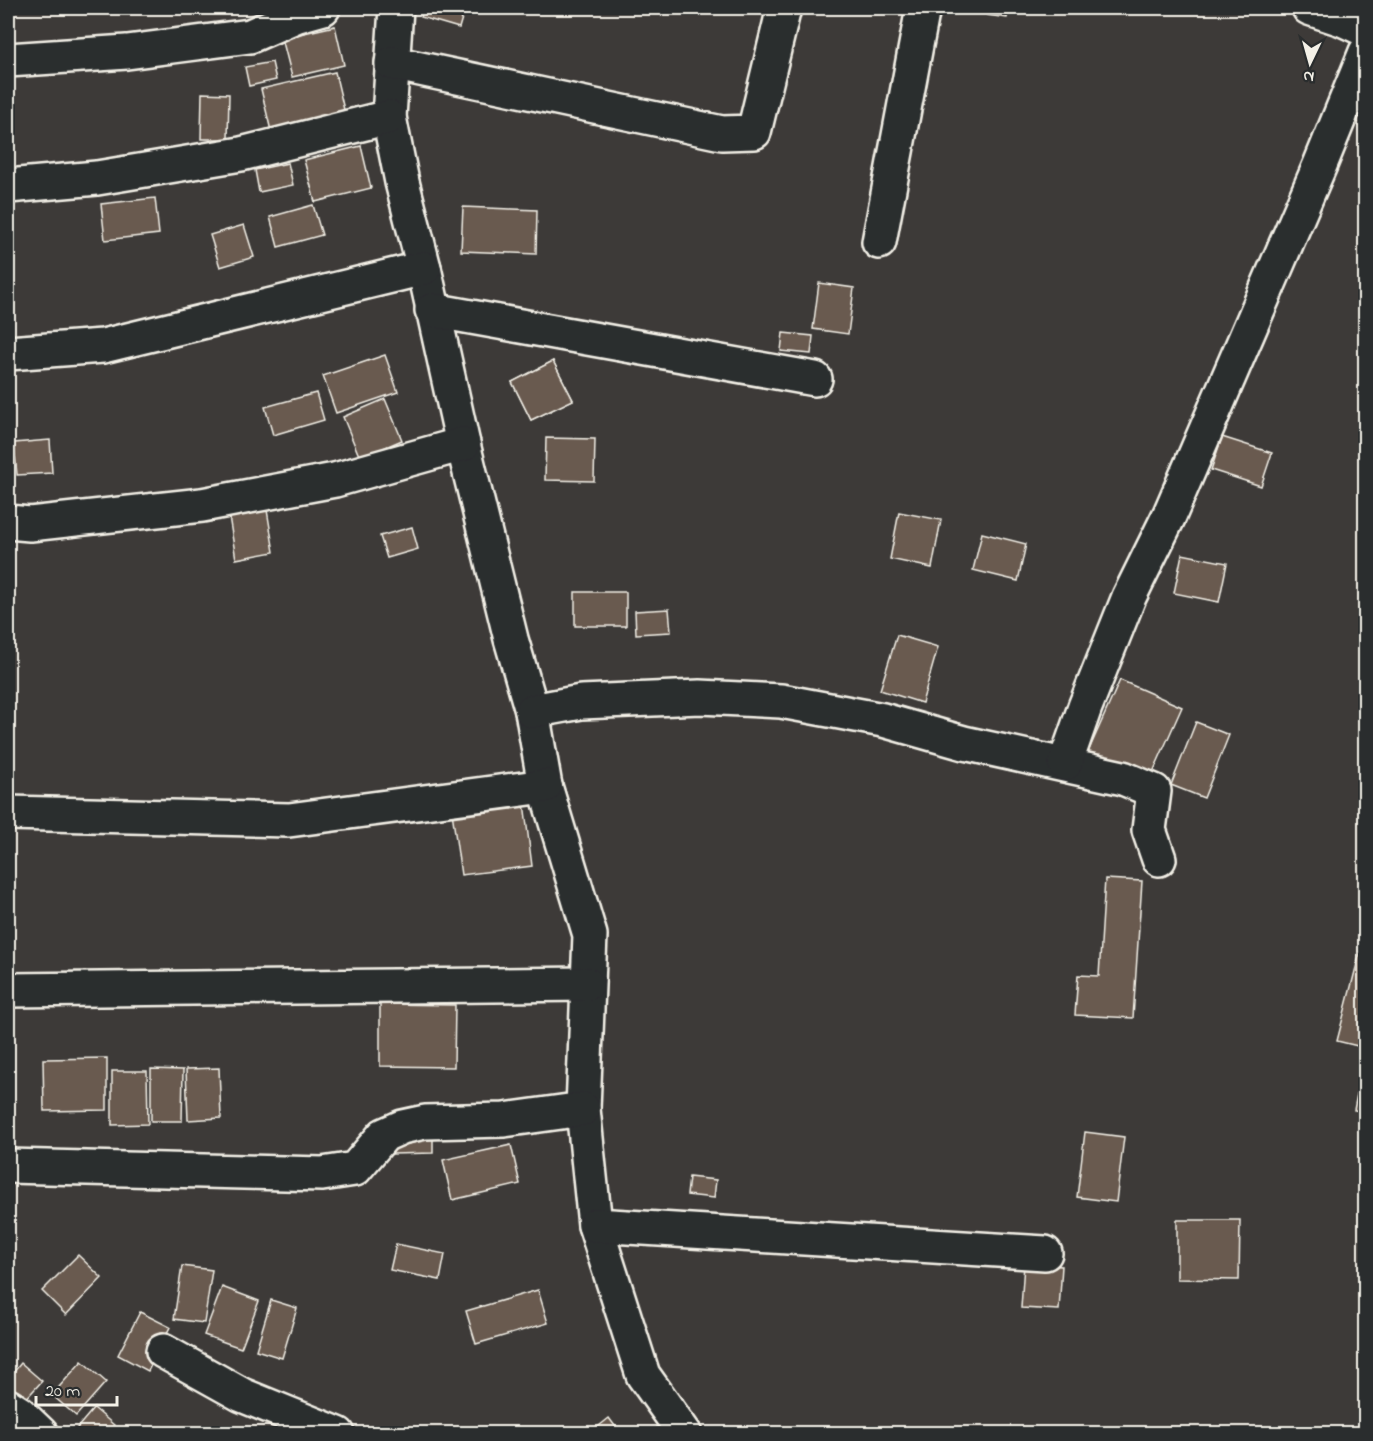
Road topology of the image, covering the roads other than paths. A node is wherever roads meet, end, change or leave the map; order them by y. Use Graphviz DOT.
graph roads {
  1 [pos="323,8"];
  2 [pos="396,8"];
  3 [pos="784,8"];
  4 [pos="922,8"];
  5 [pos="1309,8"];
  6 [pos="1365,30"];
  7 [pos="1365,52"];
  8 [pos="8,60"];
  9 [pos="392,63"];
  10 [pos="388,117"];
  11 [pos="8,186"];
  12 [pos="879,242"];
  13 [pos="424,268"];
  14 [pos="432,310"];
  15 [pos="8,353"];
  16 [pos="815,379"];
  17 [pos="463,444"];
  18 [pos="8,522"];
  19 [pos="532,711"];
  20 [pos="1065,764"];
  21 [pos="545,786"];
  22 [pos="8,813"];
  23 [pos="1159,859"];
  24 [pos="587,984"];
  25 [pos="8,990"];
  26 [pos="584,1109"];
  27 [pos="8,1167"];
  28 [pos="595,1225"];
  29 [pos="1045,1253"];
  30 [pos="163,1351"];
  31 [pos="8,1406"];
  32 [pos="41,1434"];
  33 [pos="338,1434"];
  34 [pos="685,1434"];
  1 -- 8 [label="street"];
  2 -- 9 [label="street"];
  3 -- 9 [label="street"];
  4 -- 12 [label="street"];
  5 -- 6 [label="street"];
  7 -- 20 [label="street"];
  9 -- 10 [label="street"];
  10 -- 11 [label="street"];
  10 -- 13 [label="street"];
  13 -- 14 [label="street"];
  13 -- 15 [label="street"];
  14 -- 16 [label="street"];
  14 -- 17 [label="street"];
  17 -- 18 [label="street"];
  17 -- 19 [label="street"];
  19 -- 20 [label="street"];
  19 -- 21 [label="street"];
  20 -- 23 [label="street"];
  21 -- 22 [label="street"];
  21 -- 24 [label="street"];
  24 -- 25 [label="street"];
  24 -- 26 [label="street"];
  26 -- 27 [label="street"];
  26 -- 28 [label="street"];
  28 -- 29 [label="street"];
  28 -- 34 [label="street"];
  30 -- 33 [label="street"];
  31 -- 32 [label="street"];
}
